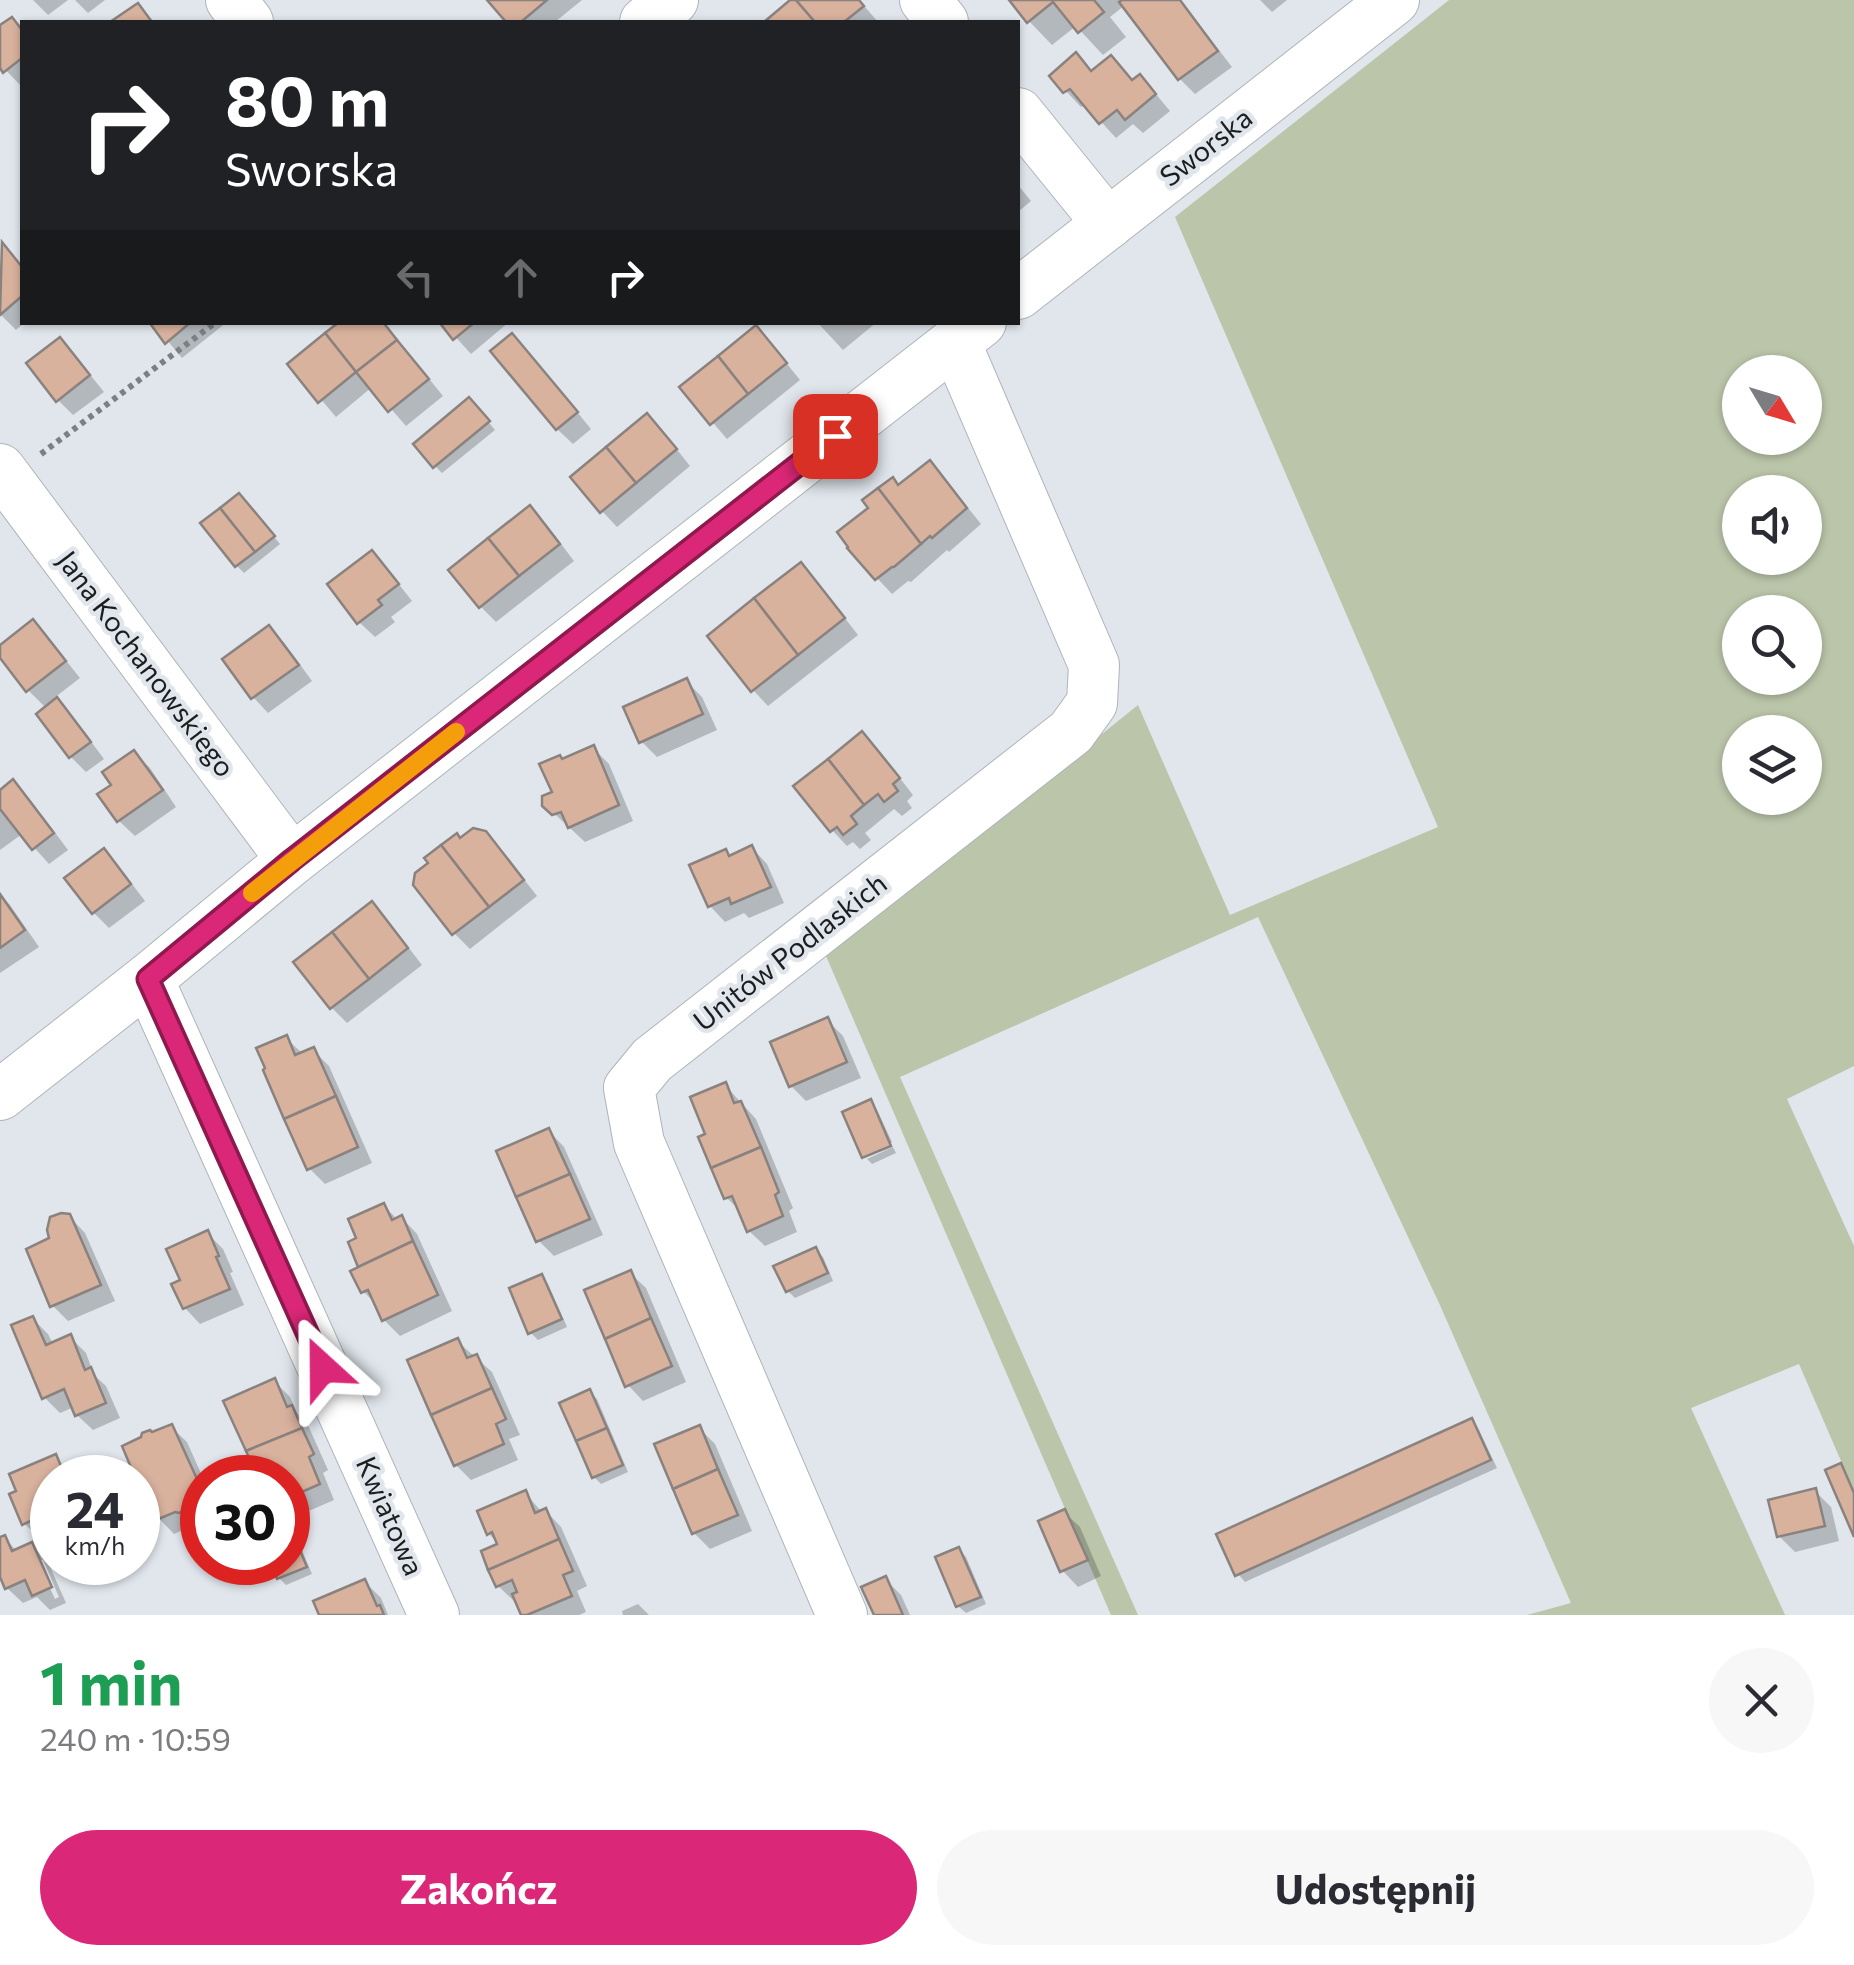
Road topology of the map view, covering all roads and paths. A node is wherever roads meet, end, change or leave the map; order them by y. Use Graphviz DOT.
graph roads {
  1 [pos="231,0"];
  2 [pos="673,0"];
  3 [pos="925,0"];
  4 [pos="1394,0"];
  5 [pos="246,20"];
  6 [pos="648,20"];
  7 [pos="942,20"];
  8 [pos="1020,115"];
  9 [pos="1108,224"];
  10 [pos="1020,292"];
  11 [pos="212,325"];
  12 [pos="968,332"];
  13 [pos="4,474"];
  14 [pos="292,860"];
  15 [pos="148,979"];
  16 [pos="0,1095"];
  17 [pos="434,1615"];
  18 [pos="842,1615"];
  1 -- 5 [label="street"];
  2 -- 6 [label="street"];
  3 -- 7 [label="street"];
  4 -- 9 [label="street, Sworska"];
  8 -- 9 [label="street"];
  9 -- 10 [label="street, Sworska"];
  11 -- 13 [label="path"];
  12 -- 14 [label="street"];
  12 -- 18 [label="street, Unitów Podlaskich"];
  13 -- 14 [label="street, Jana Kochanowskiego"];
  14 -- 15 [label="street"];
  15 -- 16 [label="street"];
  15 -- 17 [label="street, Kwiatowa"];
}
